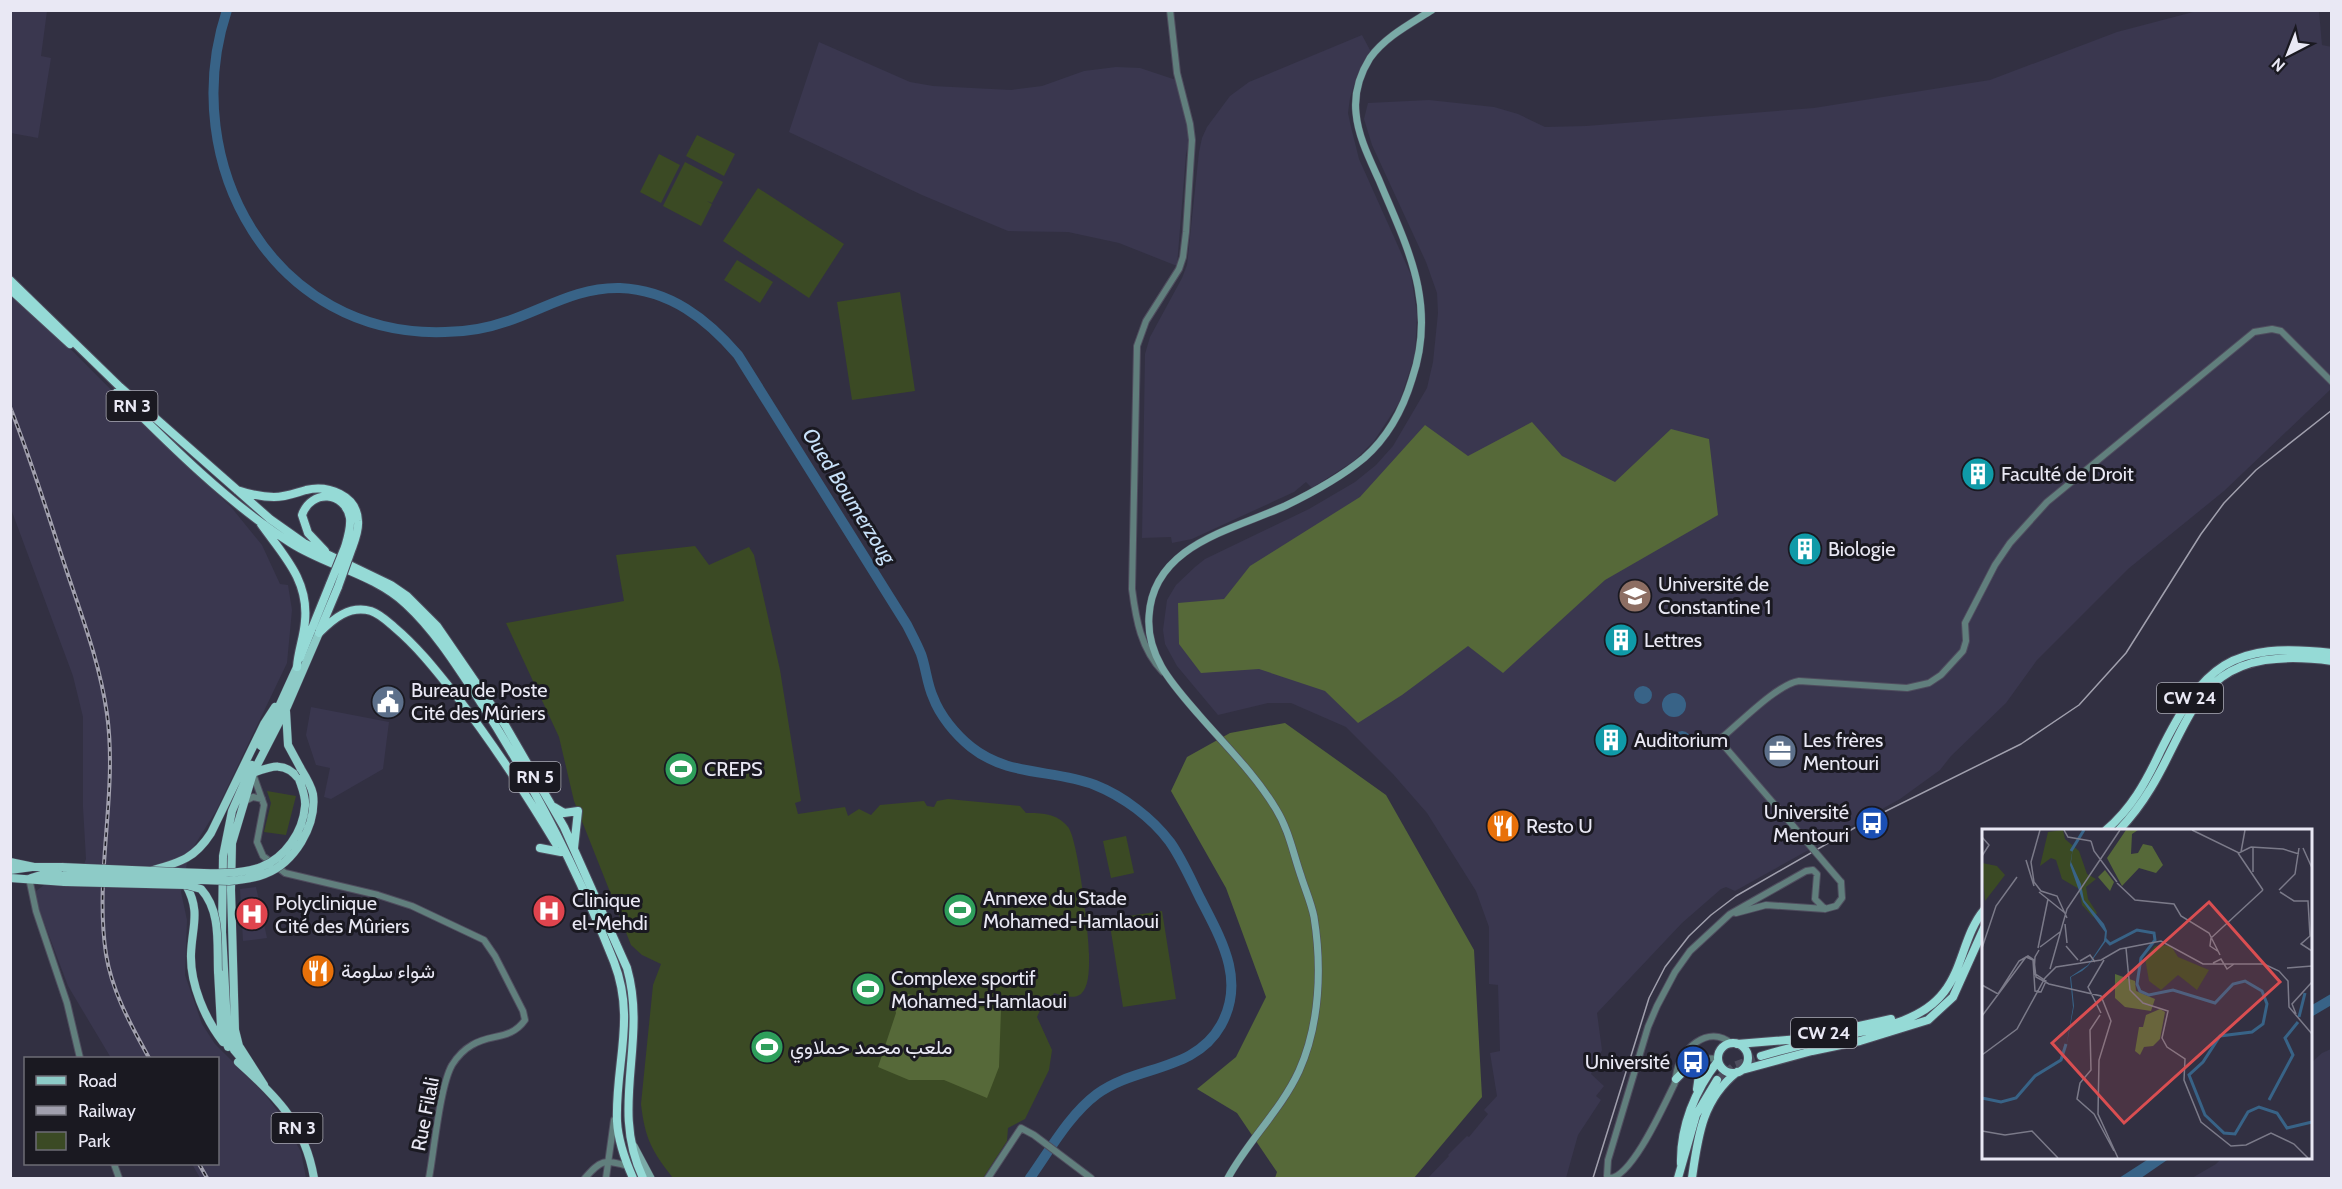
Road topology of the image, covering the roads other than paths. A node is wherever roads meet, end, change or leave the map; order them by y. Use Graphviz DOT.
graph roads {
  1 [pos="1170,10"];
  2 [pos="1432,10"];
  3 [pos="10,280"];
  4 [pos="10,289"];
  5 [pos="2331,382"];
  6 [pos="234,489"];
  7 [pos="257,519"];
  8 [pos="349,547"];
  9 [pos="329,556"];
  10 [pos="334,585"];
  11 [pos="319,633"];
  12 [pos="2331,653"];
  13 [pos="2331,661"];
  14 [pos="297,667"];
  15 [pos="1166,675"];
  16 [pos="284,692"];
  17 [pos="287,706"];
  18 [pos="253,774"];
  19 [pos="547,798"];
  20 [pos="262,799"];
  21 [pos="243,802"];
  22 [pos="2108,829"];
  23 [pos="2122,829"];
  24 [pos="552,837"];
  25 [pos="574,848"];
  26 [pos="561,852"];
  27 [pos="10,862"];
  28 [pos="34,867"];
  29 [pos="10,870"];
  30 [pos="152,871"];
  31 [pos="573,872"];
  32 [pos="64,875"];
  33 [pos="10,878"];
  34 [pos="29,878"];
  35 [pos="186,885"];
  36 [pos="1825,909"];
  37 [pos="1982,912"];
  38 [pos="1730,914"];
  39 [pos="1982,930"];
  40 [pos="1909,1018"];
  41 [pos="1735,1044"];
  42 [pos="230,1051"];
  43 [pos="1761,1056"];
  44 [pos="80,1057"];
  45 [pos="1718,1059"];
  46 [pos="1739,1071"];
  47 [pos="1676,1079"];
  48 [pos="1717,1080"];
  49 [pos="264,1085"];
  50 [pos="618,1089"];
  51 [pos="1692,1105"];
  52 [pos="629,1138"];
  53 [pos="609,1160"];
  54 [pos="1681,1164"];
  55 [pos="627,1166"];
  56 [pos="314,1179"];
  57 [pos="429,1179"];
  58 [pos="585,1179"];
  59 [pos="606,1179"];
  60 [pos="633,1179"];
  61 [pos="643,1179"];
  62 [pos="651,1179"];
  63 [pos="988,1179"];
  64 [pos="1091,1179"];
  65 [pos="1228,1179"];
  66 [pos="1678,1179"];
  67 [pos="1692,1179"];
  1 -- 15 [label="street"];
  2 -- 15 [label="main road"];
  3 -- 6 [label="highway, RN 3"];
  4 -- 7 [label="highway, RN 3"];
  5 -- 36 [label="street, bridge"];
  6 -- 8 [label="highway, RN 3"];
  6 -- 9 [label="highway, RN 5"];
  7 -- 14 [label="highway, RN 3"];
  7 -- 31 [label="highway, RN 5"];
  8 -- 9 [label="highway, RN 3"];
  8 -- 10 [label="highway, RN 3, bridge"];
  9 -- 19 [label="highway, RN 5"];
  10 -- 11 [label="highway, RN 3"];
  10 -- 14 [label="highway, RN 3"];
  11 -- 17 [label="main road, RN 3"];
  11 -- 24 [label="highway"];
  12 -- 22 [label="highway, CW 24"];
  13 -- 23 [label="highway, CW 24"];
  14 -- 16 [label="main road, RN 3"];
  15 -- 65 [label="main road"];
  16 -- 30 [label="main road, RN 3"];
  16 -- 49 [label="main road, RN 3"];
  17 -- 18 [label="main road, RN 3"];
  17 -- 32 [label="main road, bridge"];
  18 -- 20 [label="street"];
  18 -- 21 [label="main road, RN 3"];
  18 -- 30 [label="main road, bridge"];
  19 -- 25 [label="highway, RN 5"];
  19 -- 25 [label="highway"];
  20 -- 21 [label="street"];
  20 -- 57 [label="street, Rue Filali"];
  21 -- 49 [label="main road, RN 3"];
  24 -- 26 [label="highway"];
  24 -- 26 [label="highway"];
  25 -- 52 [label="highway, RN 5"];
  26 -- 31 [label="highway"];
  27 -- 28 [label="main road"];
  28 -- 29 [label="main road"];
  28 -- 32 [label="main road"];
  30 -- 32 [label="main road, bridge"];
  31 -- 50 [label="highway, RN 5"];
  32 -- 34 [label="main road"];
  32 -- 35 [label="main road, bridge"];
  33 -- 34 [label="main road"];
  34 -- 44 [label="street"];
  35 -- 42 [label="main road"];
  35 -- 42 [label="main road, bridge"];
  36 -- 38 [label="street"];
  36 -- 38 [label="street"];
  37 -- 40 [label="highway, CW 24"];
  38 -- 47 [label="street"];
  39 -- 46 [label="highway, CW 24"];
  40 -- 41 [label="highway, CW 24"];
  40 -- 43 [label="highway, CW 24"];
  41 -- 45 [label="highway"];
  41 -- 46 [label="highway"];
  41 -- 47 [label="street"];
  42 -- 49 [label="main road"];
  45 -- 46 [label="highway"];
  45 -- 47 [label="street"];
  45 -- 51 [label="highway"];
  46 -- 67 [label="highway"];
  47 -- 51 [label="highway"];
  48 -- 54 [label="highway"];
  49 -- 56 [label="main road, RN 3"];
  50 -- 53 [label="street"];
  50 -- 55 [label="highway, RN 5"];
  51 -- 54 [label="highway"];
  52 -- 61 [label="highway, RN 5"];
  52 -- 62 [label="main road"];
  53 -- 55 [label="street"];
  53 -- 58 [label="street"];
  53 -- 59 [label="street"];
  54 -- 66 [label="highway"];
  55 -- 60 [label="highway, RN 5"];
  63 -- 64 [label="street"];
}
